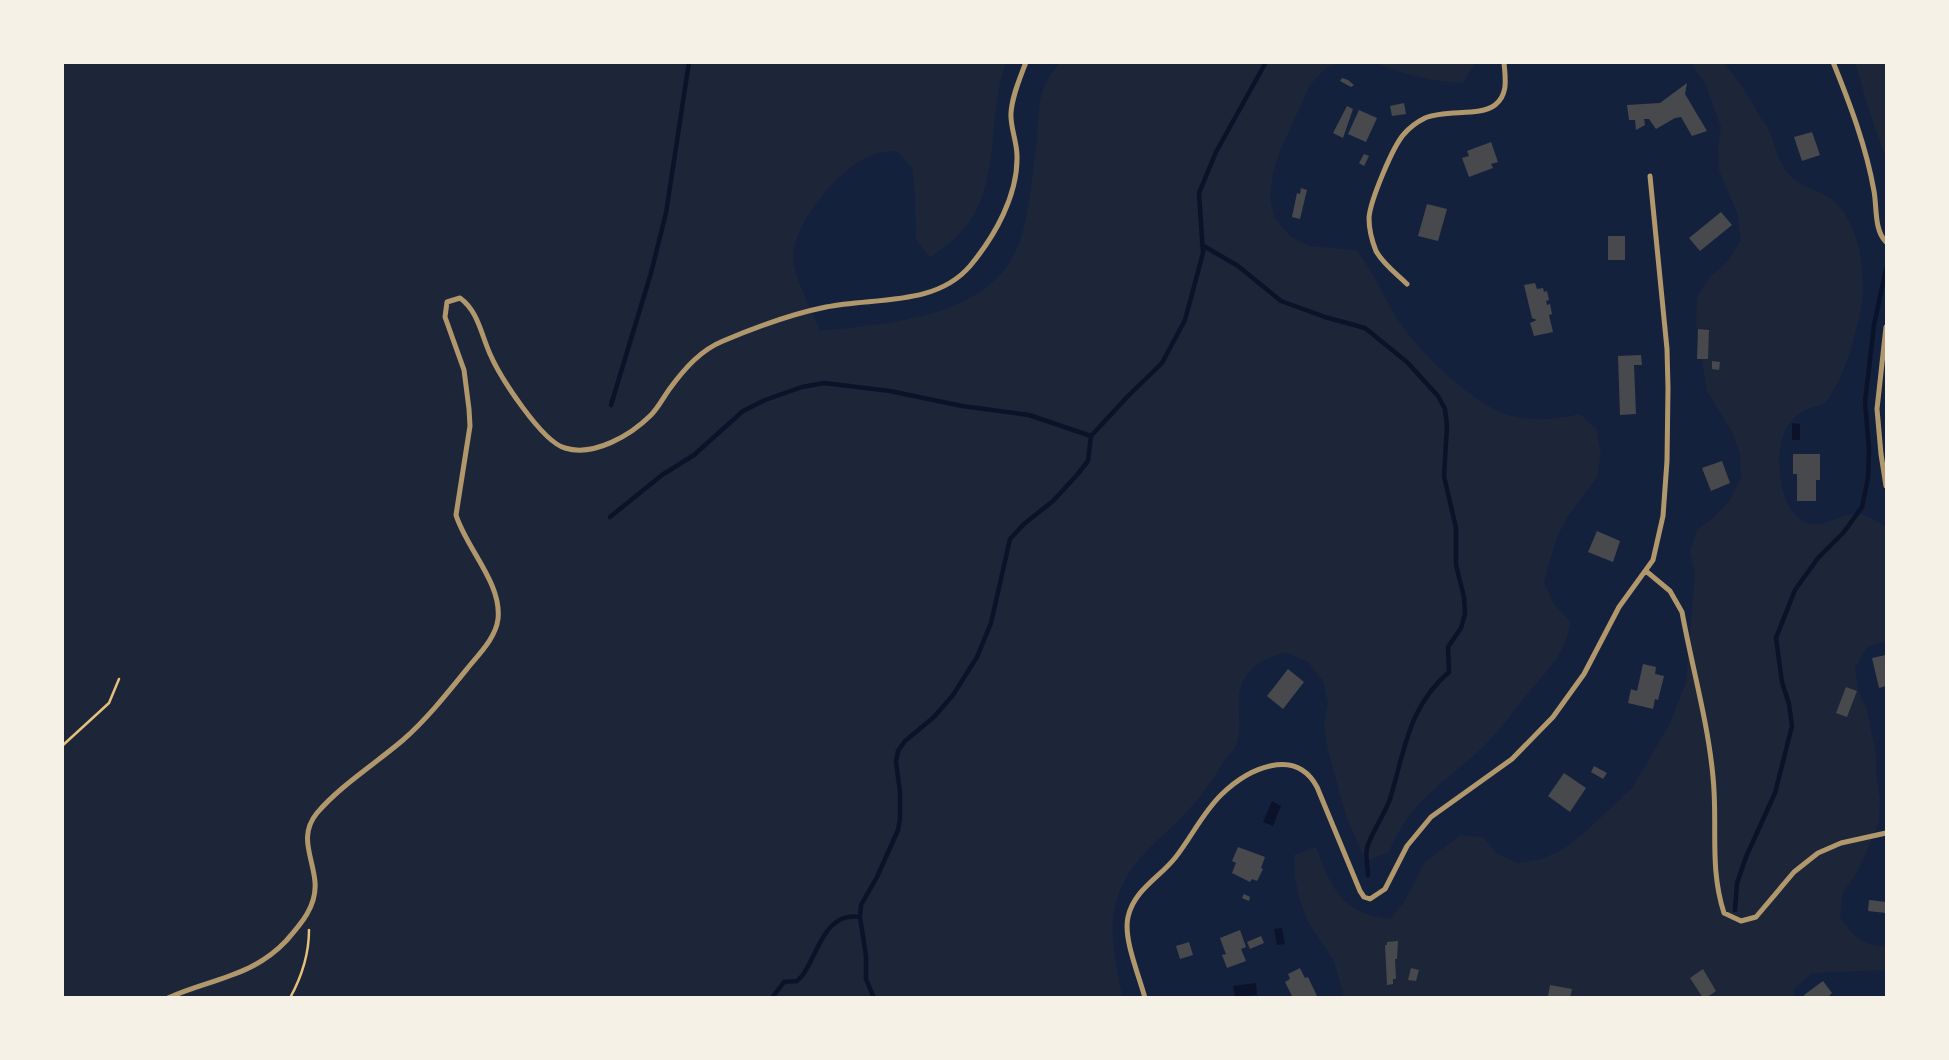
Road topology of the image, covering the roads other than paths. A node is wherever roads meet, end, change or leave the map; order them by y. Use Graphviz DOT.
graph roads {
  1 [pos="1026,62"];
  2 [pos="1504,62"];
  3 [pos="1833,62"];
  4 [pos="1650,176"];
  5 [pos="1886,242"];
  6 [pos="1407,284"];
  7 [pos="1886,327"];
  8 [pos="1886,486"];
  9 [pos="1646,570"];
  10 [pos="1886,833"];
  11 [pos="168,998"];
  12 [pos="1145,998"];
  1 -- 11 [label="street"];
  2 -- 6 [label="street"];
  3 -- 5 [label="street"];
  4 -- 9 [label="street"];
  7 -- 8 [label="street"];
  9 -- 10 [label="street"];
  9 -- 12 [label="street"];
}
